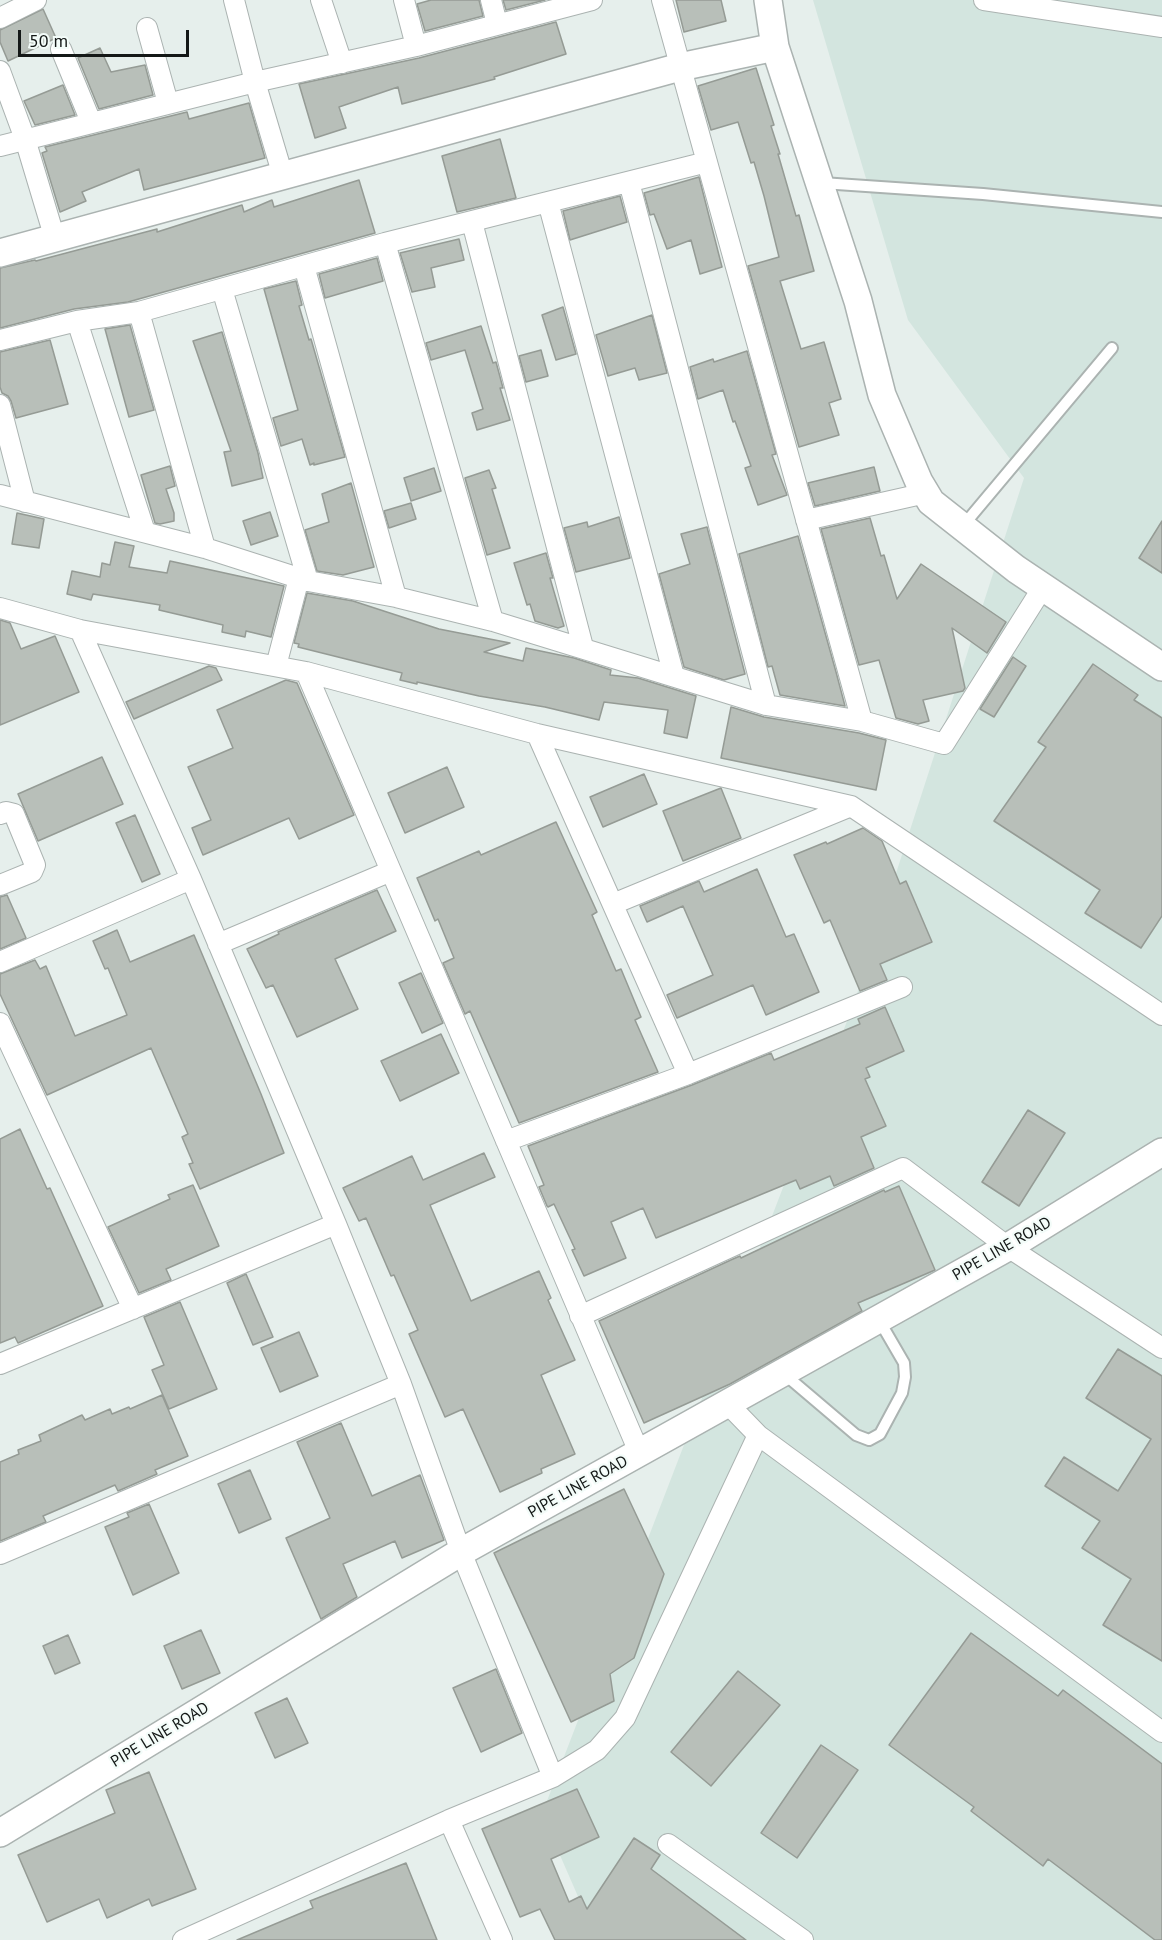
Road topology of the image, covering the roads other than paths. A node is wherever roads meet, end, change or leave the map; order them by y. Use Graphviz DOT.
graph roads {
  1 [pos="36,0"];
  2 [pos="234,0"];
  3 [pos="321,0"];
  4 [pos="404,0"];
  5 [pos="491,0"];
  6 [pos="592,0"];
  7 [pos="662,0"];
  8 [pos="768,0"];
  9 [pos="984,0"];
  10 [pos="0,18"];
  11 [pos="497,24"];
  12 [pos="1162,27"];
  13 [pos="147,28"];
  14 [pos="416,46"];
  15 [pos="775,47"];
  16 [pos="61,49"];
  17 [pos="342,63"];
  18 [pos="680,67"];
  19 [pos="0,71"];
  20 [pos="255,82"];
  21 [pos="168,103"];
  22 [pos="92,122"];
  23 [pos="24,139"];
  24 [pos="0,146"];
  25 [pos="707,162"];
  26 [pos="283,176"];
  27 [pos="629,182"];
  28 [pos="819,183"];
  29 [pos="548,202"];
  30 [pos="1162,212"];
  31 [pos="472,222"];
  32 [pos="55,239"];
  33 [pos="385,243"];
  34 [pos="0,253"];
  35 [pos="304,266"];
  36 [pos="222,290"];
  37 [pos="139,312"];
  38 [pos="77,321"];
  39 [pos="0,340"];
  40 [pos="1112,348"];
  41 [pos="0,405"];
  42 [pos="926,492"];
  43 [pos="0,495"];
  44 [pos="25,502"];
  45 [pos="806,520"];
  46 [pos="962,527"];
  47 [pos="145,532"];
  48 [pos="205,548"];
  49 [pos="303,579"];
  50 [pos="1043,587"];
  51 [pos="396,597"];
  52 [pos="0,608"];
  53 [pos="494,621"];
  54 [pos="80,630"];
  55 [pos="583,647"];
  56 [pos="276,666"];
  57 [pos="1162,667"];
  58 [pos="306,672"];
  59 [pos="674,675"];
  60 [pos="766,705"];
  61 [pos="862,721"];
  62 [pos="537,734"];
  63 [pos="851,806"];
  64 [pos="0,814"];
  65 [pos="391,871"];
  66 [pos="191,879"];
  67 [pos="0,885"];
  68 [pos="613,904"];
  69 [pos="218,944"];
  70 [pos="0,962"];
  71 [pos="902,987"];
  72 [pos="1162,1014"];
  73 [pos="0,1023"];
  74 [pos="688,1074"];
  75 [pos="506,1141"];
  76 [pos="1162,1152"];
  77 [pos="336,1224"];
  78 [pos="1008,1247"];
  79 [pos="133,1309"];
  80 [pos="580,1316"];
  81 [pos="878,1320"];
  82 [pos="1162,1348"];
  83 [pos="0,1364"];
  84 [pos="782,1372"];
  85 [pos="401,1384"];
  86 [pos="727,1403"];
  87 [pos="758,1435"];
  88 [pos="639,1452"];
  89 [pos="461,1552"];
  90 [pos="0,1554"];
  91 [pos="1162,1732"];
  92 [pos="554,1777"];
  93 [pos="449,1820"];
  94 [pos="0,1833"];
  95 [pos="668,1844"];
  96 [pos="183,1940"];
  97 [pos="502,1940"];
  98 [pos="803,1940"];
  1 -- 10 [label="street"];
  2 -- 20 [label="street"];
  3 -- 17 [label="street"];
  4 -- 14 [label="street"];
  5 -- 11 [label="street"];
  6 -- 11 [label="street"];
  7 -- 18 [label="street"];
  8 -- 15 [label="street"];
  9 -- 12 [label="street"];
  11 -- 14 [label="street"];
  13 -- 21 [label="street"];
  14 -- 17 [label="street"];
  15 -- 18 [label="street"];
  15 -- 28 [label="street"];
  16 -- 22 [label="street"];
  17 -- 20 [label="street"];
  18 -- 25 [label="street"];
  18 -- 26 [label="street"];
  19 -- 23 [label="street"];
  20 -- 21 [label="street"];
  20 -- 26 [label="street"];
  21 -- 22 [label="street"];
  22 -- 23 [label="street"];
  23 -- 24 [label="street"];
  23 -- 32 [label="street"];
  25 -- 27 [label="street"];
  25 -- 45 [label="street"];
  26 -- 32 [label="street"];
  27 -- 29 [label="street"];
  27 -- 60 [label="street"];
  28 -- 30 [label="lane"];
  28 -- 42 [label="street"];
  29 -- 31 [label="street"];
  29 -- 59 [label="street"];
  31 -- 33 [label="street"];
  31 -- 55 [label="street"];
  32 -- 34 [label="street"];
  33 -- 35 [label="street"];
  33 -- 53 [label="street"];
  35 -- 36 [label="street"];
  35 -- 51 [label="street"];
  36 -- 37 [label="street"];
  36 -- 49 [label="street"];
  37 -- 38 [label="street"];
  37 -- 48 [label="street"];
  38 -- 39 [label="street"];
  38 -- 47 [label="street"];
  40 -- 46 [label="lane"];
  41 -- 44 [label="street"];
  42 -- 45 [label="street"];
  42 -- 46 [label="street"];
  43 -- 44 [label="street"];
  44 -- 47 [label="street"];
  45 -- 61 [label="street"];
  46 -- 50 [label="street"];
  47 -- 48 [label="street"];
  48 -- 49 [label="street"];
  49 -- 51 [label="street"];
  49 -- 56 [label="street"];
  50 -- 57 [label="street"];
  50 -- 61 [label="street"];
  51 -- 53 [label="street"];
  52 -- 54 [label="street"];
  53 -- 55 [label="street"];
  54 -- 56 [label="street"];
  54 -- 66 [label="street"];
  55 -- 59 [label="street"];
  56 -- 58 [label="street"];
  58 -- 62 [label="street"];
  58 -- 65 [label="street"];
  59 -- 60 [label="street"];
  60 -- 61 [label="street"];
  62 -- 63 [label="street"];
  62 -- 68 [label="street"];
  63 -- 68 [label="street"];
  63 -- 72 [label="street"];
  64 -- 67 [label="street"];
  65 -- 69 [label="street"];
  65 -- 75 [label="street"];
  66 -- 69 [label="street"];
  66 -- 70 [label="street"];
  68 -- 74 [label="street"];
  69 -- 77 [label="street"];
  71 -- 74 [label="street"];
  73 -- 79 [label="street"];
  74 -- 75 [label="street"];
  75 -- 80 [label="street"];
  76 -- 78 [label="street, PIPE LINE ROAD"];
  77 -- 79 [label="street"];
  77 -- 85 [label="street"];
  78 -- 80 [label="street"];
  78 -- 81 [label="street, PIPE LINE ROAD"];
  78 -- 82 [label="street"];
  79 -- 83 [label="street"];
  80 -- 88 [label="street"];
  81 -- 84 [label="street, PIPE LINE ROAD"];
  81 -- 84 [label="lane"];
  84 -- 86 [label="street, PIPE LINE ROAD"];
  85 -- 89 [label="street"];
  85 -- 90 [label="street"];
  86 -- 87 [label="street"];
  86 -- 88 [label="street, PIPE LINE ROAD"];
  87 -- 91 [label="street"];
  87 -- 92 [label="street"];
  88 -- 89 [label="street, PIPE LINE ROAD"];
  89 -- 92 [label="street"];
  89 -- 94 [label="street, PIPE LINE ROAD"];
  92 -- 93 [label="street"];
  93 -- 96 [label="street"];
  93 -- 97 [label="street"];
  95 -- 98 [label="street"];
}
